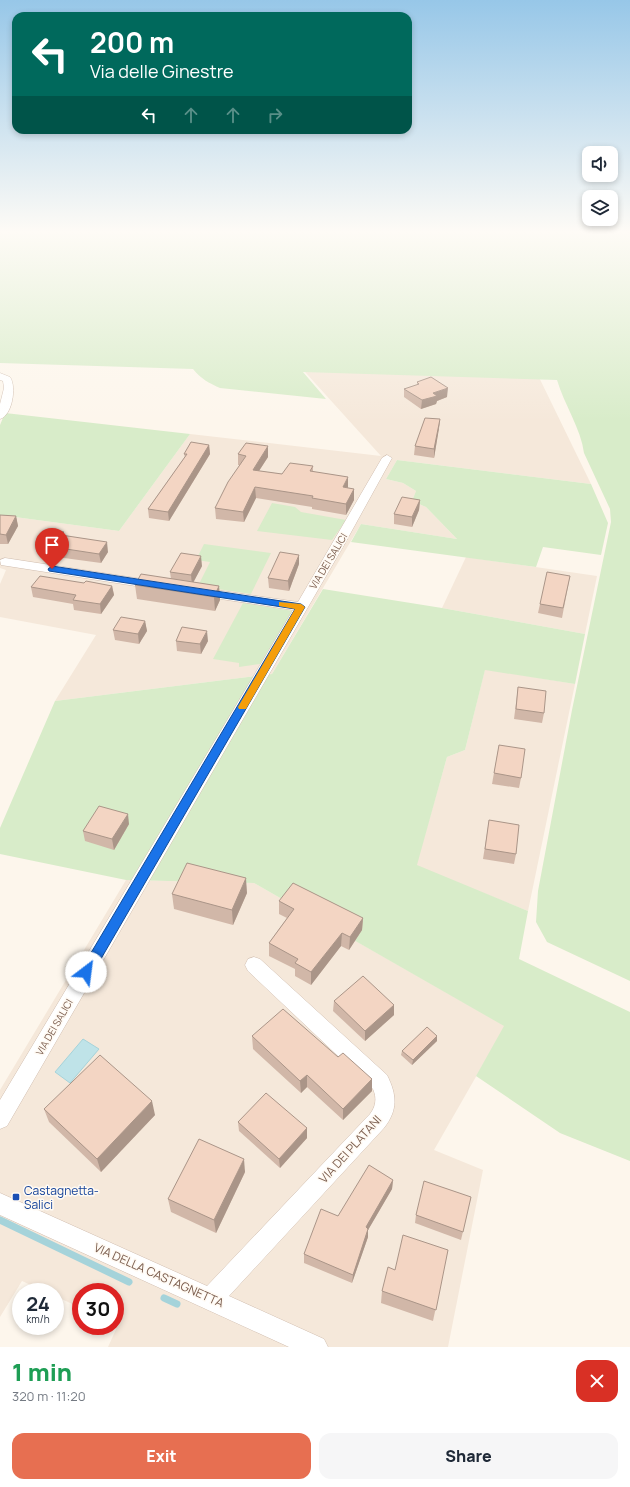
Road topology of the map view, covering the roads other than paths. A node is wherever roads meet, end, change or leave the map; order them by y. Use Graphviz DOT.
graph roads {
  1 [pos="0,376"];
  2 [pos="0,416"];
  3 [pos="387,458"];
  4 [pos="5,562"];
  5 [pos="168,587"];
  6 [pos="192,590"];
  7 [pos="301,607"];
  8 [pos="254,965"];
  9 [pos="0,1118"];
  10 [pos="0,1204"];
  11 [pos="212,1298"];
  12 [pos="316,1347"];
  1 -- 2 [label="street"];
  3 -- 7 [label="street, VIA DEI SALICI"];
  4 -- 5 [label="street"];
  6 -- 7 [label="street"];
  7 -- 9 [label="street, VIA DEI SALICI"];
  8 -- 11 [label="street, VIA DEI PLATANI"];
  10 -- 11 [label="street, VIA DELLA CASTAGNETTA"];
  11 -- 12 [label="street, VIA DELLA CASTAGNETTA"];
}
